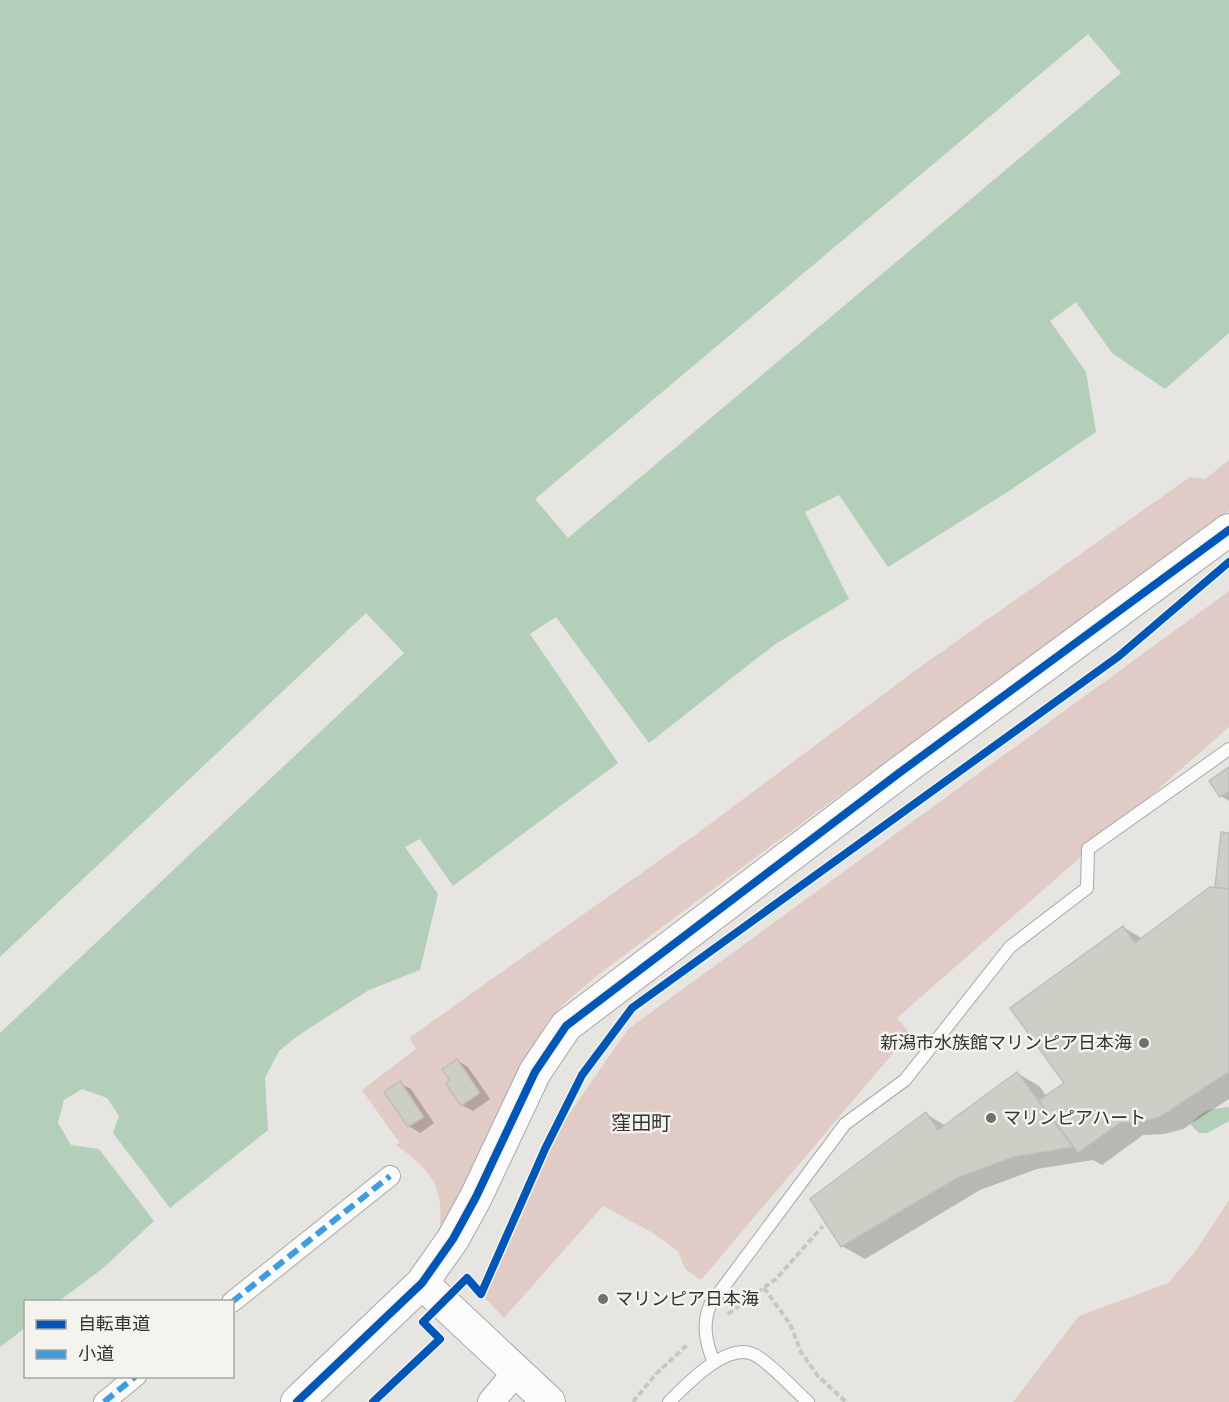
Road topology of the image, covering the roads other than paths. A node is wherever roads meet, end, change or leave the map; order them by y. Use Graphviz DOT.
graph roads {
  1 [pos="1229,530"];
  2 [pos="1229,749"];
  3 [pos="390,1176"];
  4 [pos="431,1293"];
  5 [pos="234,1300"];
  6 [pos="714,1363"];
  7 [pos="516,1372"];
  8 [pos="135,1378"];
  9 [pos="104,1402"];
  10 [pos="297,1402"];
  11 [pos="491,1402"];
  12 [pos="549,1402"];
  13 [pos="669,1402"];
  14 [pos="808,1402"];
  1 -- 4 [label="street"];
  2 -- 6 [label="lane"];
  3 -- 5 [label="street"];
  4 -- 7 [label="street"];
  4 -- 10 [label="street"];
  6 -- 13 [label="lane"];
  6 -- 14 [label="lane"];
  7 -- 11 [label="street"];
  7 -- 12 [label="street"];
  8 -- 9 [label="street"];
}
